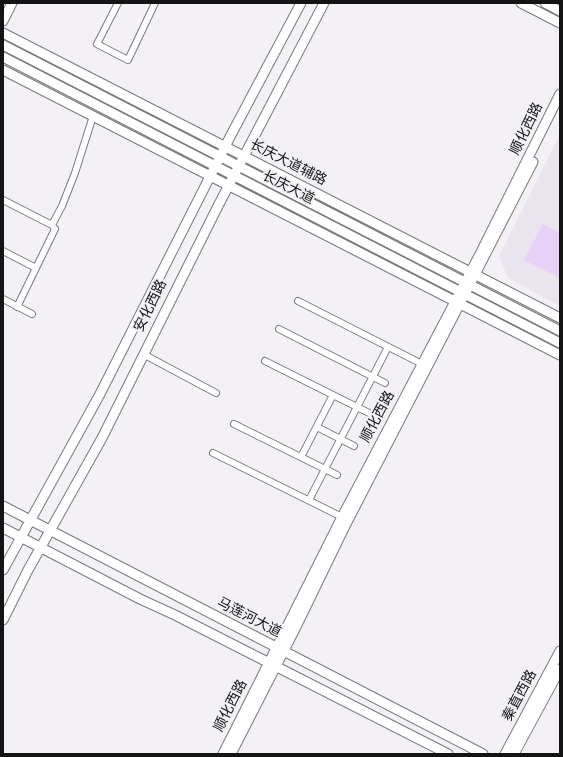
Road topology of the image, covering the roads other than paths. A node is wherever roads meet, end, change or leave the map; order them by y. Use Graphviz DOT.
graph roads {
  1 [pos="6,3"];
  2 [pos="12,3"];
  3 [pos="118,3"];
  4 [pos="155,3"];
  5 [pos="301,3"];
  6 [pos="324,3"];
  7 [pos="521,3"];
  8 [pos="545,3"];
  9 [pos="3,10"];
  10 [pos="560,11"];
  11 [pos="3,21"];
  12 [pos="560,23"];
  13 [pos="3,33"];
  14 [pos="3,45"];
  15 [pos="3,57"];
  16 [pos="3,70"];
  17 [pos="560,94"];
  18 [pos="560,108"];
  19 [pos="93,116"];
  20 [pos="225,147"];
  21 [pos="220,156"];
  22 [pos="243,156"];
  23 [pos="215,166"];
  24 [pos="238,166"];
  25 [pos="210,176"];
  26 [pos="233,176"];
  27 [pos="228,185"];
  28 [pos="3,200"];
  29 [pos="52,225"];
  30 [pos="3,251"];
  31 [pos="36,268"];
  32 [pos="473,274"];
  33 [pos="468,284"];
  34 [pos="462,293"];
  35 [pos="3,299"];
  36 [pos="298,301"];
  37 [pos="457,303"];
  38 [pos="17,307"];
  39 [pos="32,314"];
  40 [pos="560,318"];
  41 [pos="279,329"];
  42 [pos="560,331"];
  43 [pos="560,343"];
  44 [pos="388,347"];
  45 [pos="143,354"];
  46 [pos="560,355"];
  47 [pos="265,361"];
  48 [pos="422,364"];
  49 [pos="373,377"];
  50 [pos="385,383"];
  51 [pos="216,393"];
  52 [pos="333,395"];
  53 [pos="357,407"];
  54 [pos="371,414"];
  55 [pos="234,424"];
  56 [pos="317,426"];
  57 [pos="340,439"];
  58 [pos="354,446"];
  59 [pos="213,453"];
  60 [pos="301,457"];
  61 [pos="325,469"];
  62 [pos="337,475"];
  63 [pos="308,500"];
  64 [pos="3,506"];
  65 [pos="342,517"];
  66 [pos="30,519"];
  67 [pos="3,528"];
  68 [pos="50,529"];
  69 [pos="20,537"];
  70 [pos="40,548"];
  71 [pos="3,570"];
  72 [pos="3,620"];
  73 [pos="280,650"];
  74 [pos="560,651"];
  75 [pos="273,664"];
  76 [pos="560,668"];
  77 [pos="223,754"];
  78 [pos="231,754"];
  79 [pos="448,754"];
  80 [pos="483,754"];
  81 [pos="505,754"];
  82 [pos="514,754"];
  1 -- 9 [label="main road"];
  2 -- 11 [label="main road"];
  3 -- 4 [label="street"];
  5 -- 20 [label="main road, 安化西路"];
  6 -- 22 [label="main road, 安化西路"];
  7 -- 12 [label="main road"];
  8 -- 10 [label="main road"];
  13 -- 20 [label="main road, 长庆大道辅路"];
  14 -- 21 [label="main road, 长庆大道"];
  15 -- 23 [label="main road, 长庆大道"];
  16 -- 19 [label="main road"];
  17 -- 32 [label="main road, 顺化西路"];
  18 -- 32 [label="main road, 顺化西路"];
  19 -- 25 [label="main road"];
  19 -- 29 [label="street"];
  20 -- 21 [label="main road, 安化西路"];
  20 -- 22 [label="main road, 长庆大道辅路"];
  21 -- 23 [label="main road, 安化西路"];
  21 -- 24 [label="main road, 长庆大道"];
  22 -- 24 [label="main road, 安化西路"];
  22 -- 32 [label="main road, 长庆大道辅路"];
  23 -- 25 [label="main road, 安化西路"];
  23 -- 26 [label="main road, 长庆大道"];
  24 -- 26 [label="main road, 安化西路"];
  24 -- 33 [label="main road, 长庆大道"];
  25 -- 27 [label="main road"];
  25 -- 66 [label="main road, 安化西路"];
  26 -- 27 [label="main road, 安化西路"];
  26 -- 34 [label="main road, 长庆大道"];
  27 -- 37 [label="main road"];
  27 -- 45 [label="main road, 安化西路"];
  28 -- 29 [label="street"];
  29 -- 31 [label="street"];
  30 -- 31 [label="street"];
  31 -- 38 [label="street"];
  32 -- 33 [label="main road, 顺化西路"];
  32 -- 40 [label="main road, 长庆大道辅路"];
  33 -- 34 [label="main road, 顺化西路"];
  33 -- 42 [label="main road, 长庆大道"];
  34 -- 37 [label="main road, 顺化西路"];
  34 -- 43 [label="main road, 长庆大道"];
  35 -- 38 [label="street"];
  36 -- 44 [label="street"];
  37 -- 46 [label="main road"];
  37 -- 48 [label="main road, 顺化西路"];
  37 -- 73 [label="main road, 顺化西路"];
  38 -- 39 [label="street"];
  41 -- 49 [label="street"];
  44 -- 48 [label="street"];
  44 -- 49 [label="street"];
  45 -- 51 [label="street"];
  45 -- 68 [label="main road, 安化西路"];
  47 -- 52 [label="street"];
  48 -- 65 [label="main road, 顺化西路"];
  49 -- 50 [label="street"];
  49 -- 53 [label="street"];
  52 -- 53 [label="street"];
  52 -- 56 [label="street"];
  53 -- 54 [label="street"];
  53 -- 57 [label="street"];
  55 -- 60 [label="street"];
  56 -- 57 [label="street"];
  56 -- 60 [label="street"];
  57 -- 58 [label="street"];
  57 -- 61 [label="street"];
  59 -- 63 [label="street"];
  60 -- 61 [label="street"];
  61 -- 62 [label="street"];
  61 -- 63 [label="street"];
  63 -- 65 [label="street"];
  64 -- 66 [label="main road, 马莲河大道"];
  65 -- 73 [label="main road, 顺化西路"];
  66 -- 68 [label="main road, 马莲河大道"];
  66 -- 69 [label="main road, 安化西路"];
  67 -- 69 [label="main road"];
  68 -- 70 [label="main road, 安化西路"];
  68 -- 73 [label="main road, 马莲河大道"];
  69 -- 70 [label="main road"];
  69 -- 71 [label="main road, 安化西路"];
  70 -- 72 [label="main road, 安化西路"];
  70 -- 75 [label="main road"];
  73 -- 75 [label="main road, 顺化西路"];
  73 -- 80 [label="main road, 马莲河大道"];
  74 -- 81 [label="main road, 秦直西路"];
  75 -- 77 [label="main road, 顺化西路"];
  75 -- 78 [label="main road, 顺化西路"];
  75 -- 79 [label="main road"];
  76 -- 82 [label="main road, 秦直西路"];
}
